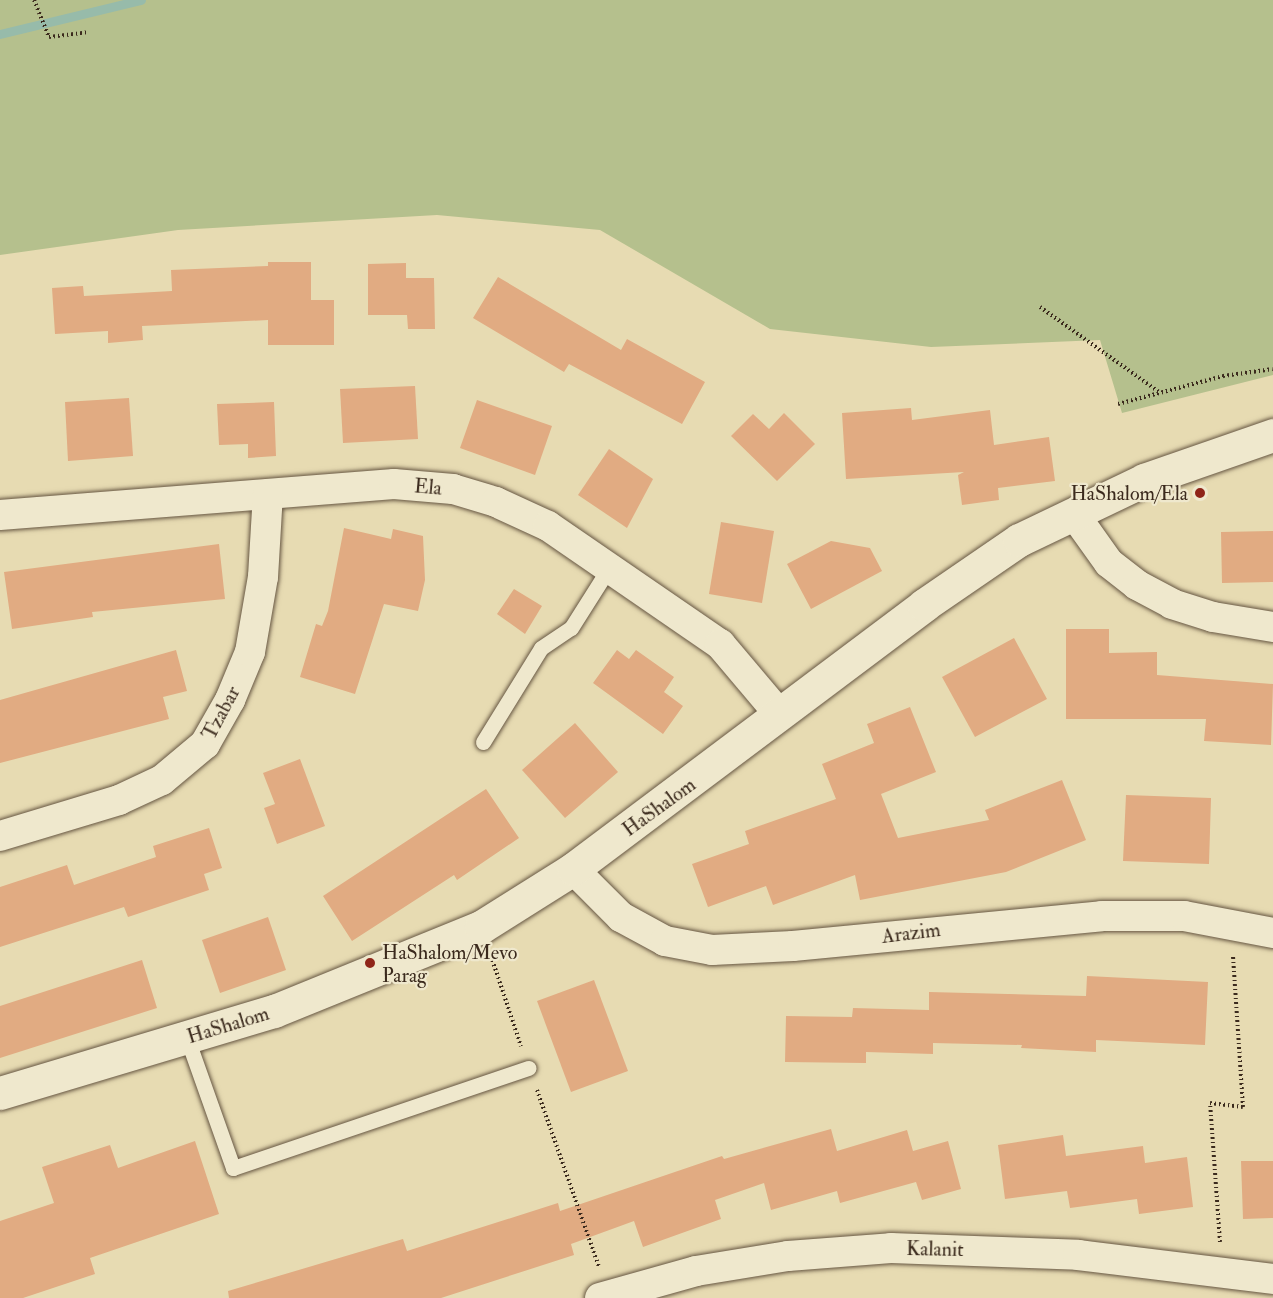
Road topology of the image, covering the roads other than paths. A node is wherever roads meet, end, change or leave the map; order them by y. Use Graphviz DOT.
graph roads {
  1 [pos="1273,435"];
  2 [pos="268,494"];
  3 [pos="1074,514"];
  4 [pos="0,515"];
  5 [pos="609,568"];
  6 [pos="1273,627"];
  7 [pos="780,715"];
  8 [pos="483,742"];
  9 [pos="0,836"];
  10 [pos="573,869"];
  11 [pos="1273,933"];
  12 [pos="187,1038"];
  13 [pos="529,1068"];
  14 [pos="0,1093"];
  15 [pos="1273,1279"];
  16 [pos="605,1297"];
  1 -- 3 [label="street, HaShalom"];
  2 -- 4 [label="street, Ela"];
  2 -- 5 [label="street, Ela"];
  2 -- 9 [label="street, Tzabar"];
  3 -- 6 [label="street"];
  3 -- 7 [label="street, HaShalom"];
  5 -- 7 [label="street, Ela"];
  5 -- 8 [label="lane"];
  7 -- 10 [label="street, HaShalom"];
  10 -- 11 [label="street, Arazim"];
  10 -- 12 [label="street, HaShalom"];
  12 -- 13 [label="lane"];
  12 -- 14 [label="street, HaShalom"];
  15 -- 16 [label="street, Kalanit"];
}
